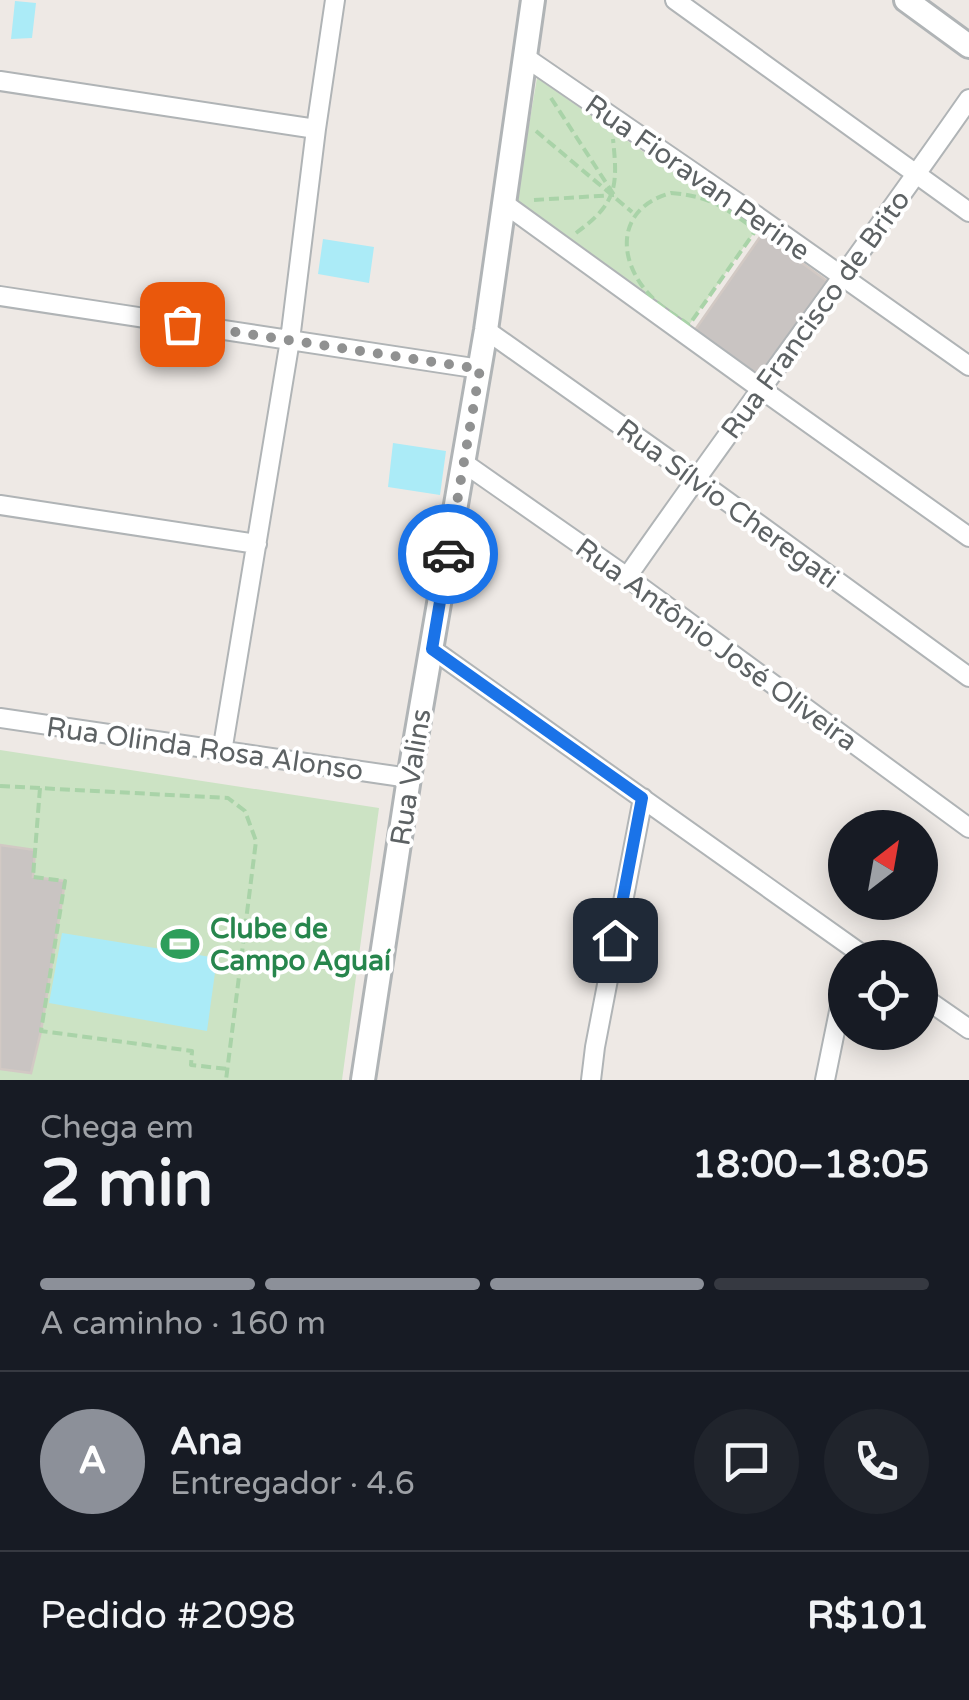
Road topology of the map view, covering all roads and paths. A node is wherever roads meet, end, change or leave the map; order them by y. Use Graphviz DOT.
graph roads {
  1 [pos="335,0"];
  2 [pos="533,0"];
  3 [pos="675,0"];
  4 [pos="906,0"];
  5 [pos="969,46"];
  6 [pos="525,57"];
  7 [pos="0,81"];
  8 [pos="548,94"];
  9 [pos="969,100"];
  10 [pos="529,125"];
  11 [pos="316,129"];
  12 [pos="616,164"];
  13 [pos="916,176"];
  14 [pos="702,192"];
  15 [pos="614,195"];
  16 [pos="536,200"];
  17 [pos="716,202"];
  18 [pos="505,204"];
  19 [pos="969,212"];
  20 [pos="634,214"];
  21 [pos="568,239"];
  22 [pos="843,278"];
  23 [pos="627,281"];
  24 [pos="0,296"];
  25 [pos="656,302"];
  26 [pos="486,330"];
  27 [pos="290,340"];
  28 [pos="969,366"];
  29 [pos="480,369"];
  30 [pos="760,390"];
  31 [pos="464,463"];
  32 [pos="696,478"];
  33 [pos="0,505"];
  34 [pos="969,537"];
  35 [pos="258,544"];
  36 [pos="627,576"];
  37 [pos="432,649"];
  38 [pos="969,677"];
  39 [pos="0,718"];
  40 [pos="222,752"];
  41 [pos="409,778"];
  42 [pos="0,786"];
  43 [pos="40,788"];
  44 [pos="642,798"];
  45 [pos="969,828"];
  46 [pos="837,940"];
  47 [pos="938,1007"];
  48 [pos="969,1029"];
  49 [pos="831,1050"];
  50 [pos="228,1069"];
  51 [pos="226,1080"];
  52 [pos="363,1080"];
  53 [pos="591,1080"];
  54 [pos="825,1080"];
  1 -- 11 [label="street"];
  2 -- 6 [label="street, Rua Valins"];
  3 -- 13 [label="street"];
  4 -- 5 [label="street"];
  6 -- 18 [label="street, Rua Valins"];
  6 -- 22 [label="street, Rua Fioravan Perine"];
  7 -- 11 [label="street"];
  8 -- 15 [label="path"];
  9 -- 13 [label="street, Rua Francisco de Brito"];
  10 -- 15 [label="path"];
  11 -- 27 [label="street"];
  12 -- 15 [label="path"];
  13 -- 19 [label="street"];
  13 -- 22 [label="street, Rua Francisco de Brito"];
  14 -- 17 [label="path"];
  15 -- 16 [label="path"];
  15 -- 20 [label="path"];
  15 -- 21 [label="path"];
  17 -- 20 [label="path"];
  17 -- 25 [label="path"];
  18 -- 26 [label="street, Rua Valins"];
  18 -- 30 [label="street"];
  20 -- 25 [label="path"];
  22 -- 28 [label="street, Rua Fioravan Perine"];
  22 -- 30 [label="street, Rua Francisco de Brito"];
  23 -- 25 [label="path"];
  24 -- 27 [label="street"];
  26 -- 29 [label="street, Rua Valins"];
  26 -- 32 [label="street, Rua Sílvio Cheregati"];
  27 -- 29 [label="street"];
  27 -- 35 [label="street"];
  29 -- 31 [label="street, Rua Valins"];
  30 -- 32 [label="street, Rua Francisco de Brito"];
  30 -- 34 [label="street"];
  31 -- 36 [label="street, Rua Antônio José Oliveira"];
  31 -- 37 [label="street, Rua Valins"];
  32 -- 36 [label="street, Rua Francisco de Brito"];
  32 -- 38 [label="street, Rua Sílvio Cheregati"];
  33 -- 35 [label="street"];
  35 -- 40 [label="street"];
  36 -- 45 [label="street, Rua Antônio José Oliveira"];
  37 -- 41 [label="street, Rua Valins"];
  37 -- 44 [label="street"];
  39 -- 40 [label="street, Rua Olinda Rosa Alonso"];
  40 -- 41 [label="street, Rua Olinda Rosa Alonso"];
  41 -- 52 [label="street, Rua Valins"];
  42 -- 43 [label="path"];
  43 -- 50 [label="path"];
  43 -- 50 [label="path"];
  44 -- 46 [label="street"];
  44 -- 53 [label="street"];
  47 -- 48 [label="street"];
  49 -- 54 [label="street"];
  50 -- 51 [label="path"];
}
